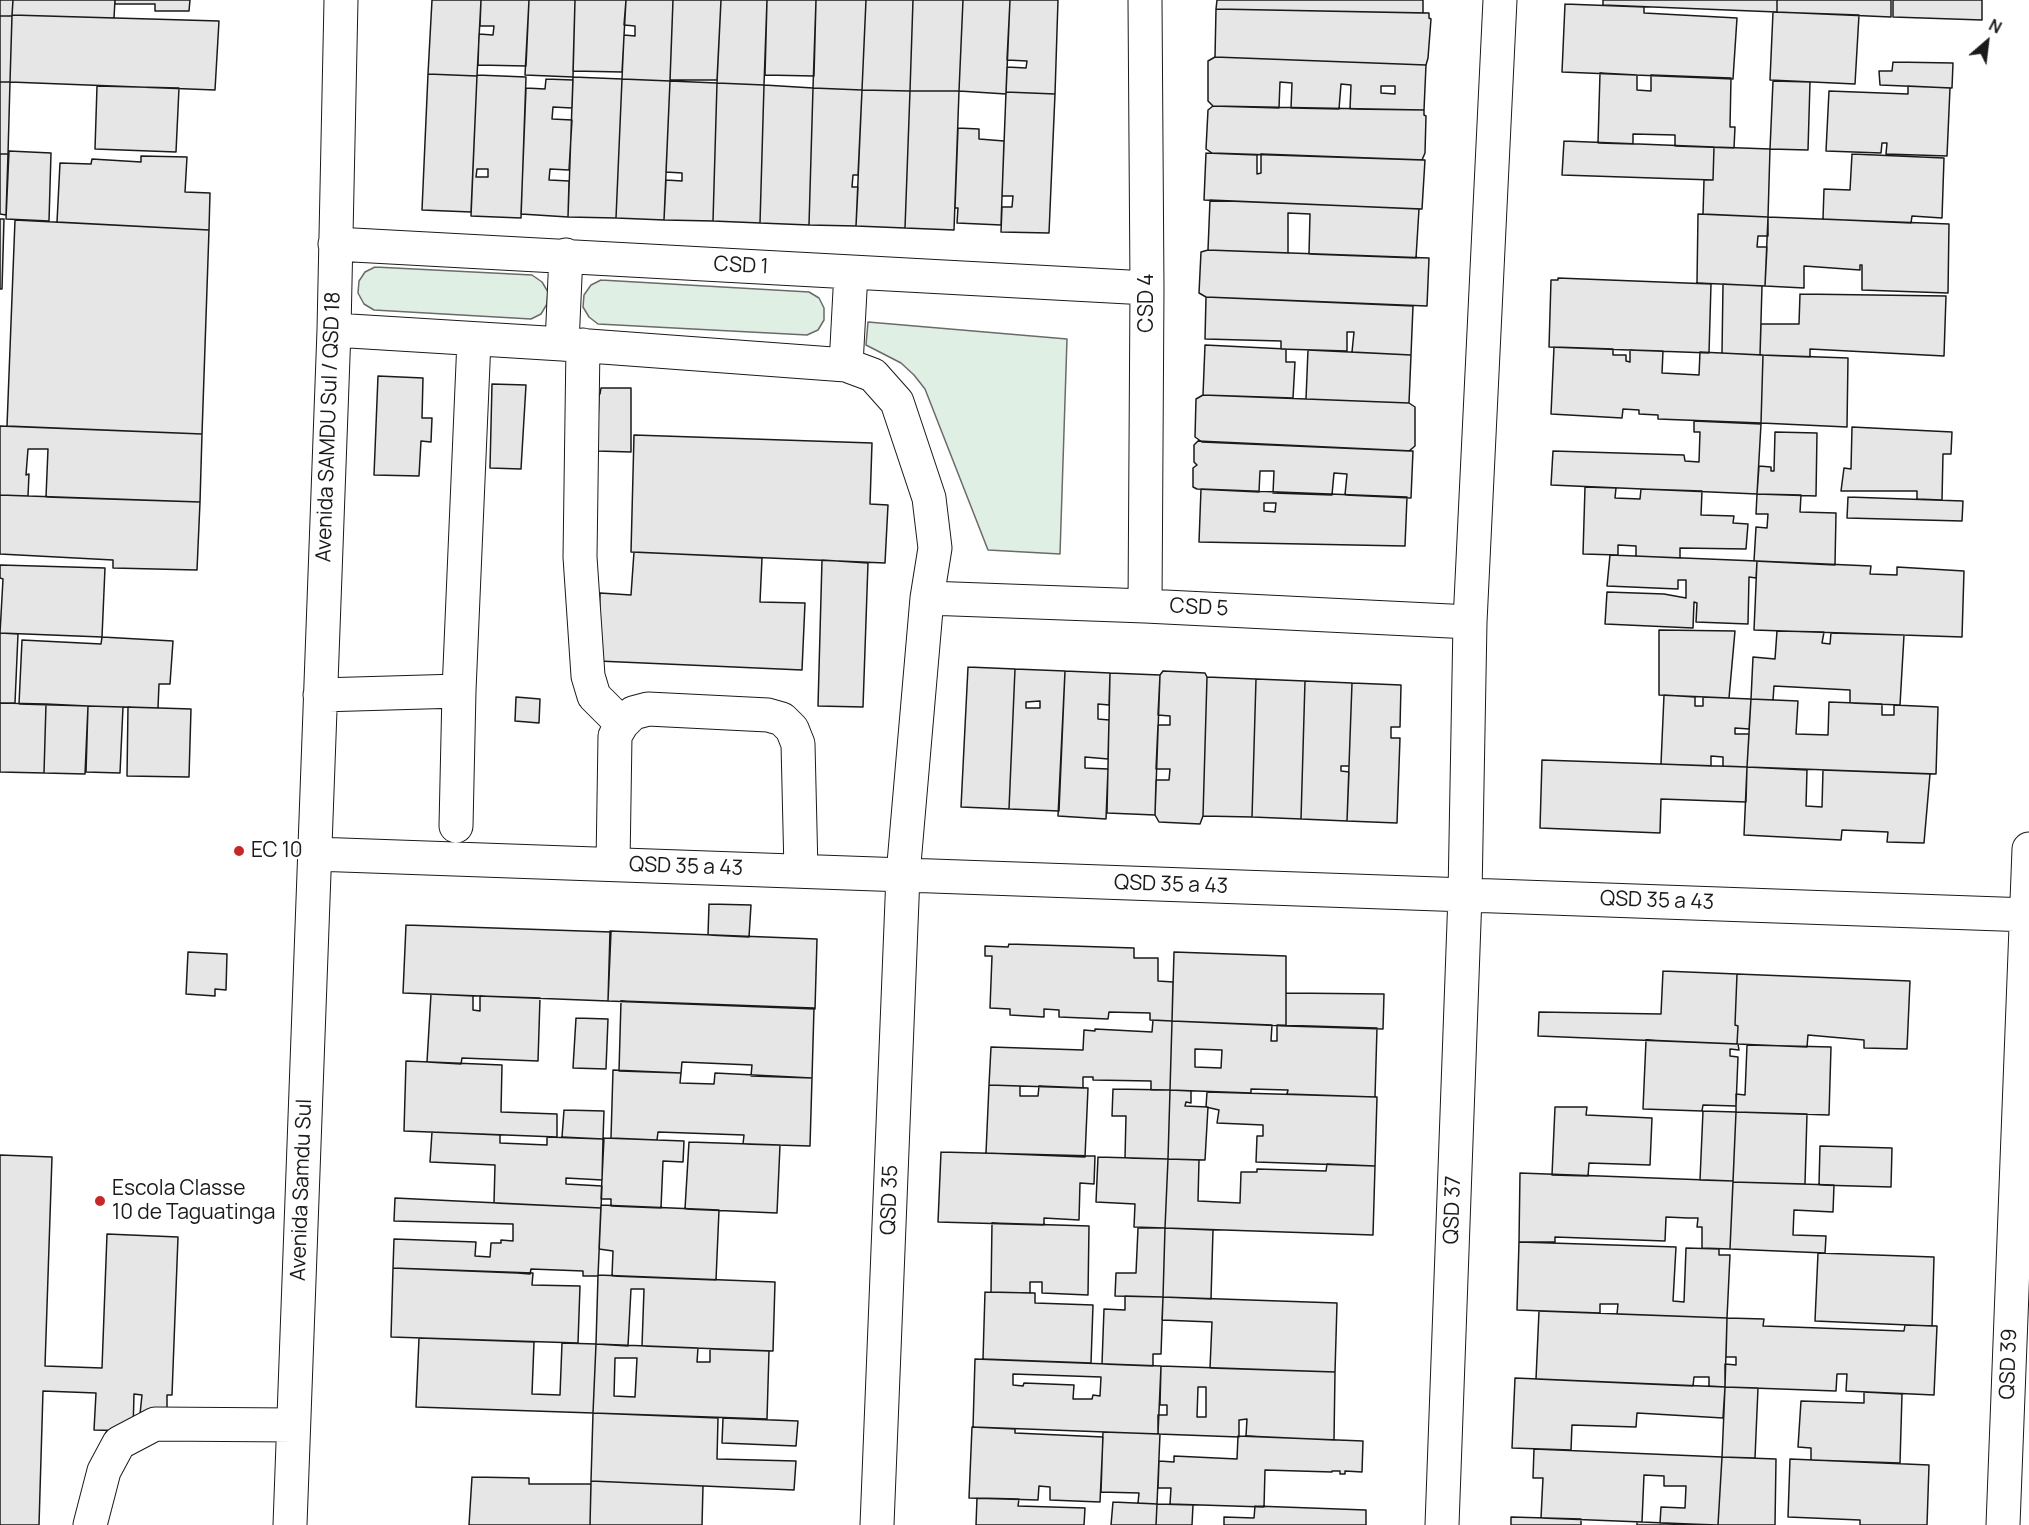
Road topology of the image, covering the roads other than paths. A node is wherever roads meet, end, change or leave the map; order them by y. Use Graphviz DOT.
graph roads {
  1 [pos="341,0"];
  2 [pos="1145,0"];
  3 [pos="1500,0"];
  4 [pos="335,244"];
  5 [pos="566,255"];
  6 [pos="851,272"];
  7 [pos="1147,288"];
  8 [pos="334,330"];
  9 [pos="474,340"];
  10 [pos="572,345"];
  11 [pos="846,365"];
  12 [pos="927,598"];
  13 [pos="1145,606"];
  14 [pos="1470,622"];
  15 [pos="459,691"];
  16 [pos="320,695"];
  17 [pos="622,724"];
  18 [pos="456,825"];
  19 [pos="2029,849"];
  20 [pos="314,854"];
  21 [pos="613,864"];
  22 [pos="801,871"];
  23 [pos="903,876"];
  24 [pos="1465,895"];
  25 [pos="2028,915"];
  26 [pos="293,1425"];
  27 [pos="90,1525"];
  28 [pos="290,1525"];
  29 [pos="877,1525"];
  30 [pos="1442,1525"];
  31 [pos="2003,1525"];
  1 -- 4 [label="street, Avenida SAMDU Sul / QSD 18"];
  2 -- 7 [label="street, CSD 4"];
  3 -- 14 [label="street, QSD 37"];
  4 -- 5 [label="street, CSD 1"];
  4 -- 8 [label="street, Avenida SAMDU Sul / QSD 18"];
  5 -- 6 [label="street, CSD 1"];
  5 -- 10 [label="street"];
  6 -- 7 [label="street, CSD 1"];
  6 -- 11 [label="street"];
  7 -- 13 [label="street, CSD 4"];
  8 -- 9 [label="street, QSD 35"];
  8 -- 16 [label="street, Avenida SAMDU Sul / QSD 18"];
  9 -- 10 [label="street, QSD 35"];
  9 -- 15 [label="street"];
  10 -- 11 [label="street, QSD 35"];
  10 -- 17 [label="street"];
  11 -- 12 [label="street, QSD 35"];
  12 -- 13 [label="street, CSD 5"];
  12 -- 23 [label="street, QSD 35"];
  13 -- 14 [label="street, CSD 5"];
  14 -- 24 [label="street, QSD 37"];
  15 -- 16 [label="street"];
  15 -- 18 [label="street"];
  16 -- 20 [label="street, Avenida SAMDU Sul / QSD 18"];
  17 -- 21 [label="street"];
  17 -- 22 [label="street"];
  19 -- 25 [label="street, QSD 39"];
  20 -- 21 [label="street, QSD 35 a 43"];
  20 -- 26 [label="street, Avenida Samdu Sul"];
  21 -- 22 [label="street, QSD 35 a 43"];
  22 -- 23 [label="street, QSD 35 a 43"];
  23 -- 24 [label="street, QSD 35 a 43"];
  23 -- 29 [label="street, QSD 35"];
  24 -- 25 [label="street, QSD 35 a 43"];
  24 -- 30 [label="street, QSD 37"];
  25 -- 31 [label="street, QSD 39"];
  26 -- 27 [label="street"];
  26 -- 28 [label="street, Avenida Samdu Sul"];
}
